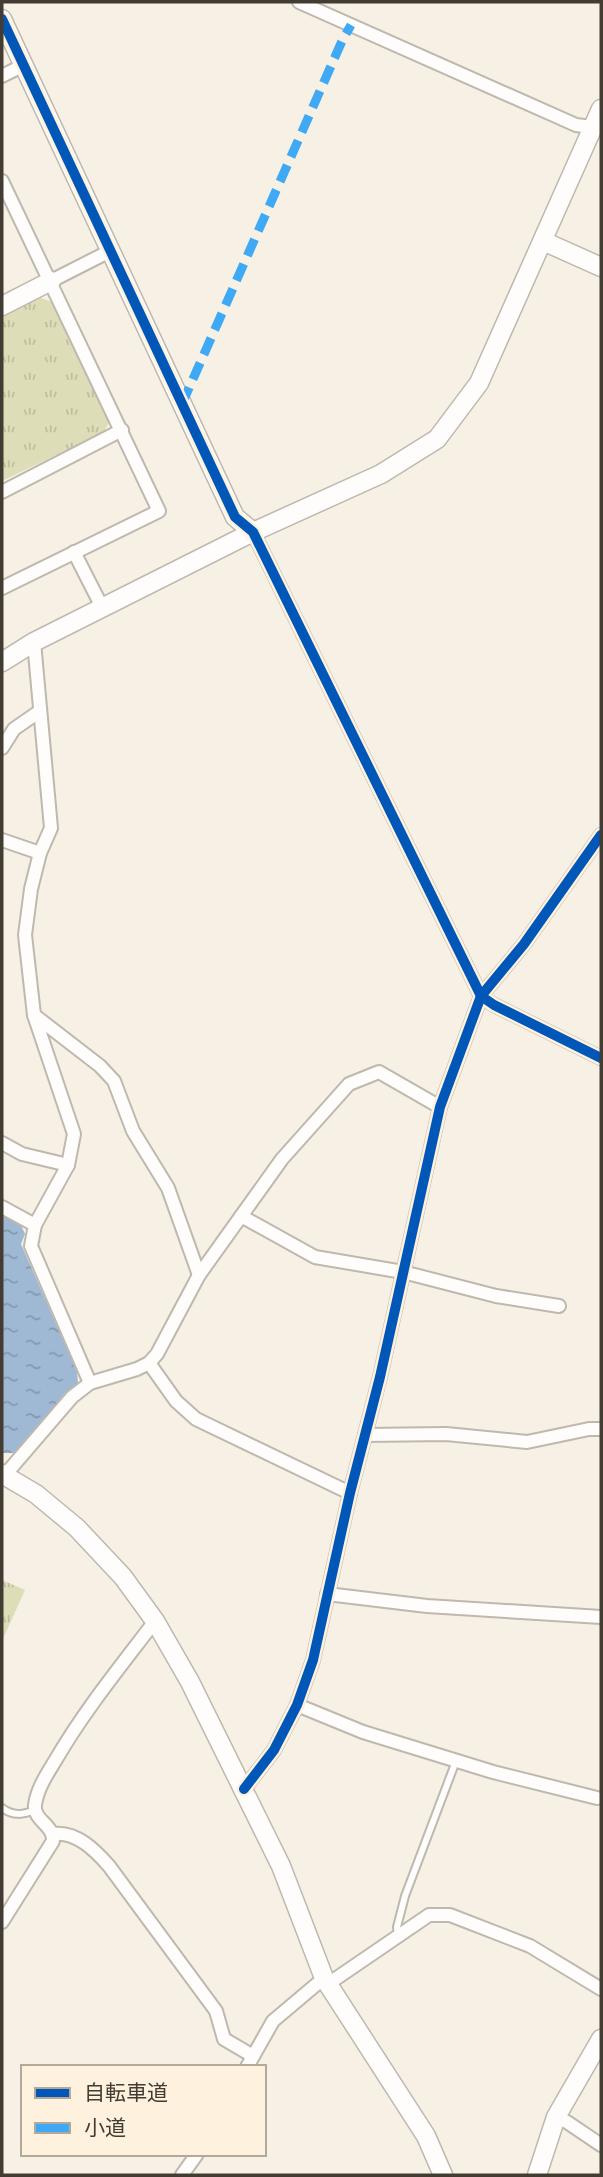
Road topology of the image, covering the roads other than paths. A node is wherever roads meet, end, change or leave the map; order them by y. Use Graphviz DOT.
graph roads {
  1 [pos="299,2"];
  2 [pos="2,19"];
  3 [pos="24,65"];
  4 [pos="2,76"];
  5 [pos="601,108"];
  6 [pos="597,130"];
  7 [pos="2,181"];
  8 [pos="6,202"];
  9 [pos="543,241"];
  10 [pos="112,250"];
  11 [pos="601,267"];
  12 [pos="51,281"];
  13 [pos="2,306"];
  14 [pos="122,430"];
  15 [pos="2,492"];
  16 [pos="253,532"];
  17 [pos="74,552"];
  18 [pos="2,588"];
  19 [pos="103,608"];
  20 [pos="34,642"];
  21 [pos="2,662"];
  22 [pos="40,711"];
  23 [pos="2,748"];
  24 [pos="601,835"];
  25 [pos="2,840"];
  26 [pos="40,853"];
  27 [pos="481,996"];
  28 [pos="34,1015"];
  29 [pos="601,1058"];
  30 [pos="440,1107"];
  31 [pos="2,1143"];
  32 [pos="68,1165"];
  33 [pos="2,1207"];
  34 [pos="241,1216"];
  35 [pos="35,1225"];
  36 [pos="403,1272"];
  37 [pos="199,1275"];
  38 [pos="559,1306"];
  39 [pos="149,1363"];
  40 [pos="90,1383"];
  41 [pos="601,1429"];
  42 [pos="365,1436"];
  43 [pos="3,1475"];
  44 [pos="350,1493"];
  45 [pos="327,1594"];
  46 [pos="601,1617"];
  47 [pos="155,1621"];
  48 [pos="297,1705"];
  49 [pos="456,1761"];
  50 [pos="244,1789"];
  51 [pos="597,1798"];
  52 [pos="2,1808"];
  53 [pos="35,1811"];
  54 [pos="54,1834"];
  55 [pos="2,1922"];
  56 [pos="398,1937"];
  57 [pos="326,1981"];
  58 [pos="601,1989"];
  59 [pos="601,2039"];
  60 [pos="250,2062"];
  61 [pos="556,2117"];
  62 [pos="601,2145"];
  63 [pos="196,2156"];
  64 [pos="182,2175"];
  65 [pos="443,2175"];
  66 [pos="537,2175"];
  1 -- 6 [label="street"];
  2 -- 3 [label="street"];
  3 -- 4 [label="street"];
  3 -- 10 [label="street"];
  5 -- 6 [label="street"];
  6 -- 9 [label="street"];
  7 -- 8 [label="street"];
  8 -- 12 [label="street"];
  9 -- 11 [label="street"];
  9 -- 16 [label="street"];
  10 -- 12 [label="street"];
  10 -- 16 [label="street"];
  12 -- 13 [label="street"];
  12 -- 14 [label="street"];
  14 -- 15 [label="street"];
  14 -- 17 [label="street"];
  16 -- 19 [label="street"];
  16 -- 27 [label="street"];
  17 -- 18 [label="street"];
  17 -- 19 [label="street"];
  19 -- 20 [label="street"];
  20 -- 21 [label="street"];
  20 -- 22 [label="street"];
  22 -- 23 [label="street"];
  22 -- 26 [label="street"];
  24 -- 27 [label="street"];
  25 -- 26 [label="street"];
  26 -- 28 [label="street"];
  27 -- 29 [label="street"];
  27 -- 30 [label="street"];
  28 -- 32 [label="street"];
  28 -- 37 [label="street"];
  30 -- 34 [label="street"];
  30 -- 36 [label="street"];
  31 -- 32 [label="street"];
  32 -- 35 [label="street"];
  33 -- 35 [label="street"];
  34 -- 36 [label="street"];
  34 -- 37 [label="street"];
  35 -- 40 [label="street"];
  36 -- 38 [label="street"];
  36 -- 42 [label="street"];
  37 -- 39 [label="street"];
  39 -- 40 [label="street"];
  39 -- 44 [label="street"];
  40 -- 43 [label="street"];
  41 -- 42 [label="street"];
  42 -- 44 [label="street"];
  43 -- 47 [label="street"];
  44 -- 45 [label="street"];
  45 -- 46 [label="street"];
  45 -- 48 [label="street"];
  47 -- 50 [label="street"];
  47 -- 53 [label="street"];
  48 -- 49 [label="street"];
  48 -- 50 [label="street"];
  49 -- 51 [label="street"];
  49 -- 56 [label="lane"];
  50 -- 57 [label="street"];
  52 -- 53 [label="lane"];
  53 -- 54 [label="street"];
  54 -- 55 [label="street"];
  54 -- 60 [label="street"];
  56 -- 57 [label="street"];
  56 -- 58 [label="street"];
  57 -- 60 [label="street"];
  57 -- 65 [label="street"];
  59 -- 61 [label="street"];
  61 -- 62 [label="street"];
  61 -- 66 [label="street"];
  63 -- 64 [label="street"];
}
